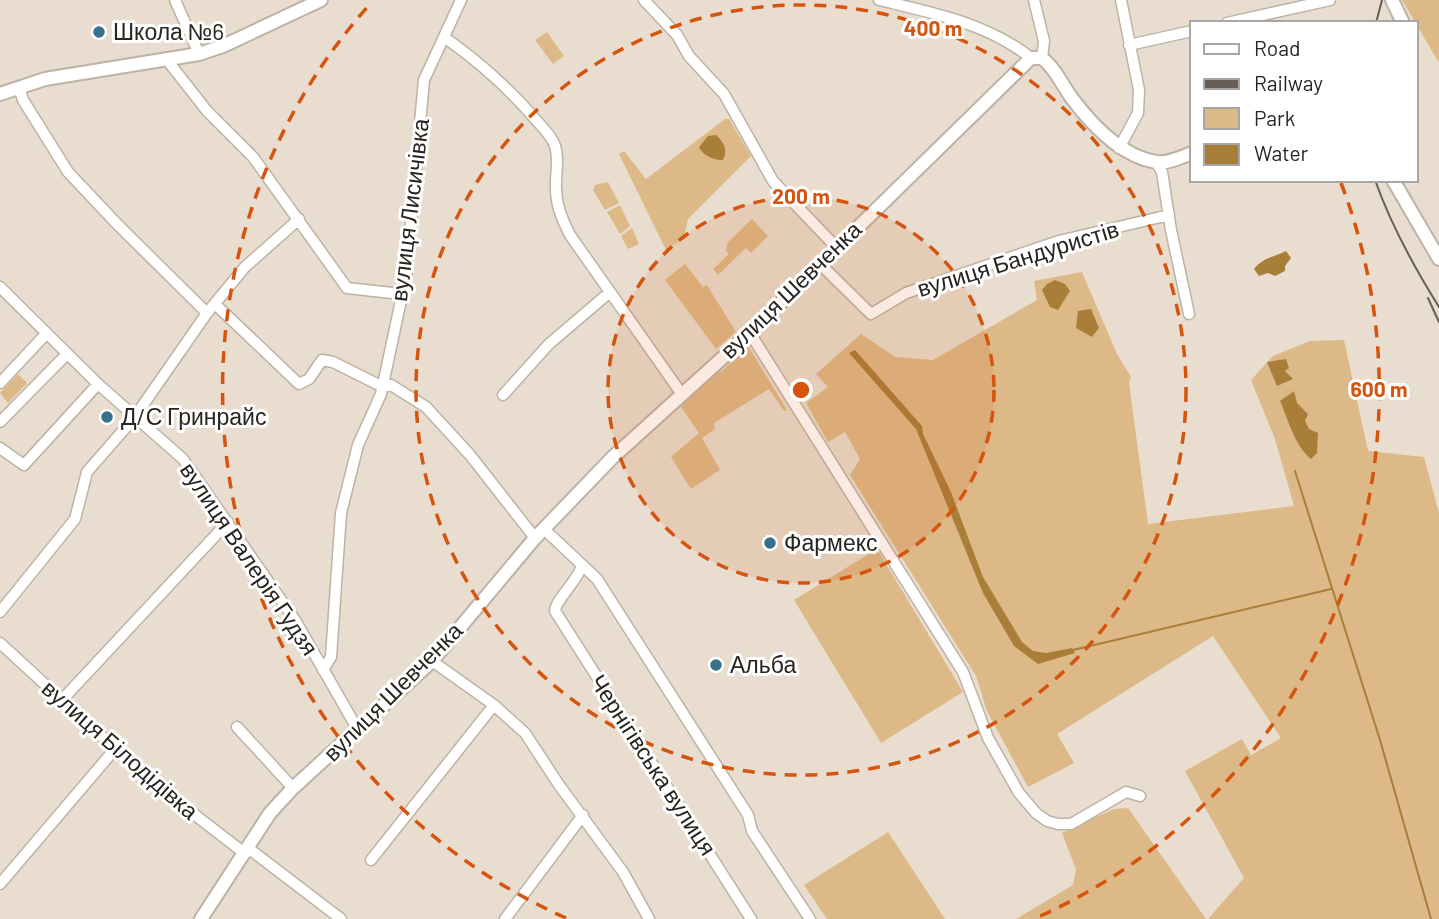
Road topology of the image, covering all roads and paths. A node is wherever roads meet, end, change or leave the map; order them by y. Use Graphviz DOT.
graph roads {
  1 [pos="175,0"];
  2 [pos="321,0"];
  3 [pos="461,0"];
  4 [pos="644,0"];
  5 [pos="879,0"];
  6 [pos="1034,0"];
  7 [pos="1121,0"];
  8 [pos="1330,0"];
  9 [pos="1392,0"];
  10 [pos="1236,21"];
  11 [pos="1403,21"];
  12 [pos="1190,31"];
  13 [pos="444,37"];
  14 [pos="1129,45"];
  15 [pos="199,54"];
  16 [pos="1036,58"];
  17 [pos="167,60"];
  18 [pos="19,87"];
  19 [pos="0,94"];
  20 [pos="1119,148"];
  21 [pos="1190,154"];
  22 [pos="1156,162"];
  23 [pos="1394,182"];
  24 [pos="1169,215"];
  25 [pos="299,219"];
  26 [pos="836,247"];
  27 [pos="1439,259"];
  28 [pos="820,263"];
  29 [pos="0,287"];
  30 [pos="610,292"];
  31 [pos="401,294"];
  32 [pos="215,304"];
  33 [pos="207,313"];
  34 [pos="1189,314"];
  35 [pos="750,333"];
  36 [pos="46,334"];
  37 [pos="67,354"];
  38 [pos="0,383"];
  39 [pos="98,384"];
  40 [pos="383,387"];
  41 [pos="681,393"];
  42 [pos="503,395"];
  43 [pos="134,418"];
  44 [pos="0,422"];
  45 [pos="0,447"];
  46 [pos="228,522"];
  47 [pos="539,534"];
  48 [pos="583,566"];
  49 [pos="0,612"];
  50 [pos="0,643"];
  51 [pos="432,661"];
  52 [pos="323,670"];
  53 [pos="61,701"];
  54 [pos="494,705"];
  55 [pos="237,727"];
  56 [pos="359,730"];
  57 [pos="115,749"];
  58 [pos="293,788"];
  59 [pos="1140,796"];
  60 [pos="583,815"];
  61 [pos="243,852"];
  62 [pos="371,860"];
  63 [pos="0,884"];
  64 [pos="201,919"];
  65 [pos="341,919"];
  66 [pos="505,919"];
  67 [pos="649,919"];
  68 [pos="751,919"];
  69 [pos="810,919"];
  1 -- 15 [label="street"];
  2 -- 15 [label="main road"];
  3 -- 13 [label="street, вулиця Лисичівка"];
  4 -- 26 [label="street"];
  5 -- 16 [label="street"];
  6 -- 16 [label="street"];
  7 -- 14 [label="street"];
  8 -- 10 [label="street"];
  9 -- 11 [label="main road"];
  12 -- 14 [label="street"];
  13 -- 30 [label="street"];
  13 -- 31 [label="street, вулиця Лисичівка"];
  14 -- 20 [label="street"];
  15 -- 17 [label="main road"];
  16 -- 20 [label="main road"];
  16 -- 26 [label="main road, вулиця Шевченка"];
  17 -- 18 [label="main road"];
  17 -- 25 [label="street"];
  18 -- 19 [label="main road"];
  18 -- 33 [label="street"];
  20 -- 22 [label="main road"];
  21 -- 22 [label="main road"];
  22 -- 24 [label="street"];
  23 -- 27 [label="main road"];
  24 -- 28 [label="street, вулиця Бандуристів"];
  24 -- 34 [label="street"];
  25 -- 31 [label="street"];
  25 -- 32 [label="street"];
  26 -- 28 [label="main road, вулиця Шевченка"];
  28 -- 35 [label="main road, вулиця Шевченка"];
  29 -- 36 [label="street, вулиця Валерія Гудзя"];
  30 -- 41 [label="street"];
  30 -- 42 [label="street"];
  31 -- 40 [label="street, вулиця Лисичівка"];
  32 -- 33 [label="street"];
  32 -- 40 [label="street"];
  33 -- 43 [label="street"];
  35 -- 41 [label="main road, вулиця Шевченка"];
  35 -- 59 [label="street"];
  36 -- 37 [label="street, вулиця Валерія Гудзя"];
  36 -- 38 [label="street"];
  37 -- 39 [label="street, вулиця Валерія Гудзя"];
  37 -- 44 [label="street"];
  39 -- 43 [label="street, вулиця Валерія Гудзя"];
  39 -- 45 [label="street"];
  40 -- 47 [label="street"];
  40 -- 52 [label="street, вулиця Лисичівка"];
  41 -- 47 [label="main road, вулиця Шевченка"];
  43 -- 46 [label="street, вулиця Валерія Гудзя"];
  43 -- 49 [label="street"];
  46 -- 52 [label="street, вулиця Валерія Гудзя"];
  46 -- 53 [label="street"];
  47 -- 48 [label="street"];
  47 -- 51 [label="main road, вулиця Шевченка"];
  48 -- 68 [label="street, Чернігівська вулиця"];
  48 -- 69 [label="street, Чернігівська вулиця"];
  50 -- 53 [label="street, вулиця Білодідівка"];
  51 -- 54 [label="street"];
  51 -- 56 [label="main road, вулиця Шевченка"];
  52 -- 56 [label="street, вулиця Валерія Гудзя"];
  53 -- 57 [label="street, вулиця Білодідівка"];
  54 -- 60 [label="street"];
  54 -- 62 [label="street"];
  55 -- 58 [label="street"];
  56 -- 58 [label="main road, вулиця Шевченка"];
  57 -- 61 [label="street, вулиця Білодідівка"];
  57 -- 63 [label="street"];
  58 -- 61 [label="main road, вулиця Шевченка"];
  60 -- 66 [label="street"];
  60 -- 67 [label="street"];
  61 -- 64 [label="main road, вулиця Шевченка"];
  61 -- 65 [label="street, вулиця Білодідівка"];
}
